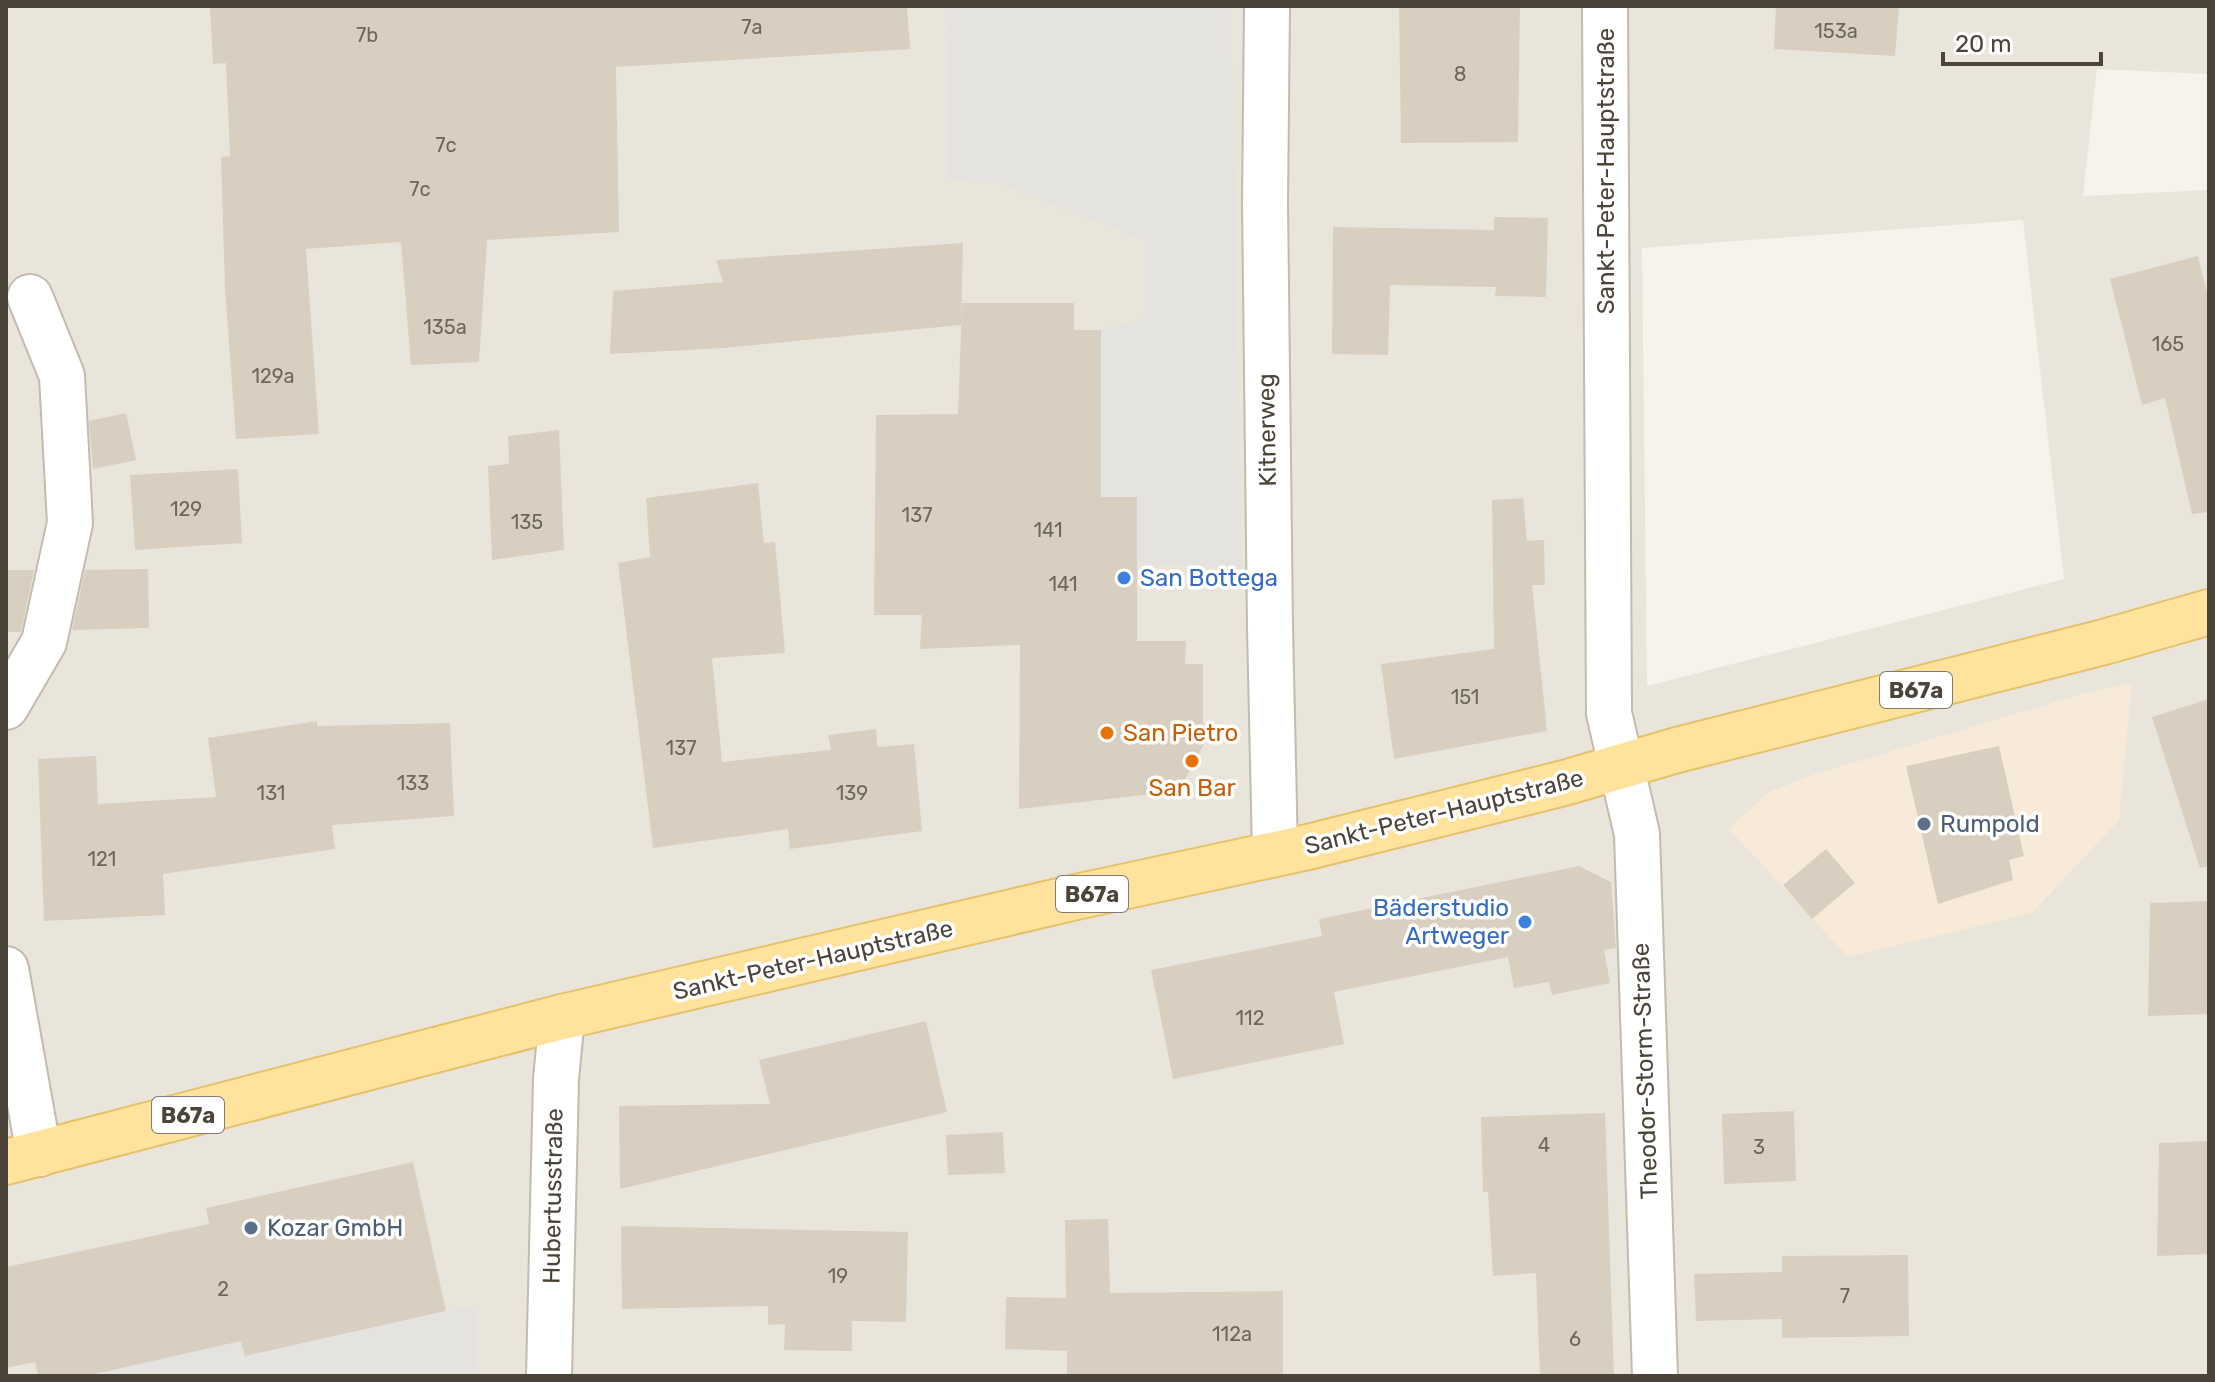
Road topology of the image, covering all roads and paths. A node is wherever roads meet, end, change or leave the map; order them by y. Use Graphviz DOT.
graph roads {
  1 [pos="1267,6"];
  2 [pos="1605,6"];
  3 [pos="30,297"];
  4 [pos="2209,612"];
  5 [pos="6,707"];
  6 [pos="1622,767"];
  7 [pos="1275,853"];
  8 [pos="6,969"];
  9 [pos="562,1017"];
  10 [pos="22,1158"];
  11 [pos="549,1376"];
  12 [pos="1655,1376"];
  1 -- 7 [label="street, Kitnerweg"];
  2 -- 6 [label="street, Sankt-Peter-Hauptstraße"];
  3 -- 5 [label="street"];
  4 -- 6 [label="main road, Sankt-Peter-Hauptstraße / B67a"];
  6 -- 7 [label="main road, Sankt-Peter-Hauptstraße / B67a"];
  6 -- 12 [label="street, Theodor-Storm-Straße"];
  7 -- 9 [label="main road, Sankt-Peter-Hauptstraße / B67a"];
  8 -- 10 [label="street"];
  9 -- 10 [label="main road, Sankt-Peter-Hauptstraße / B67a"];
  9 -- 11 [label="street, Hubertusstraße"];
}
